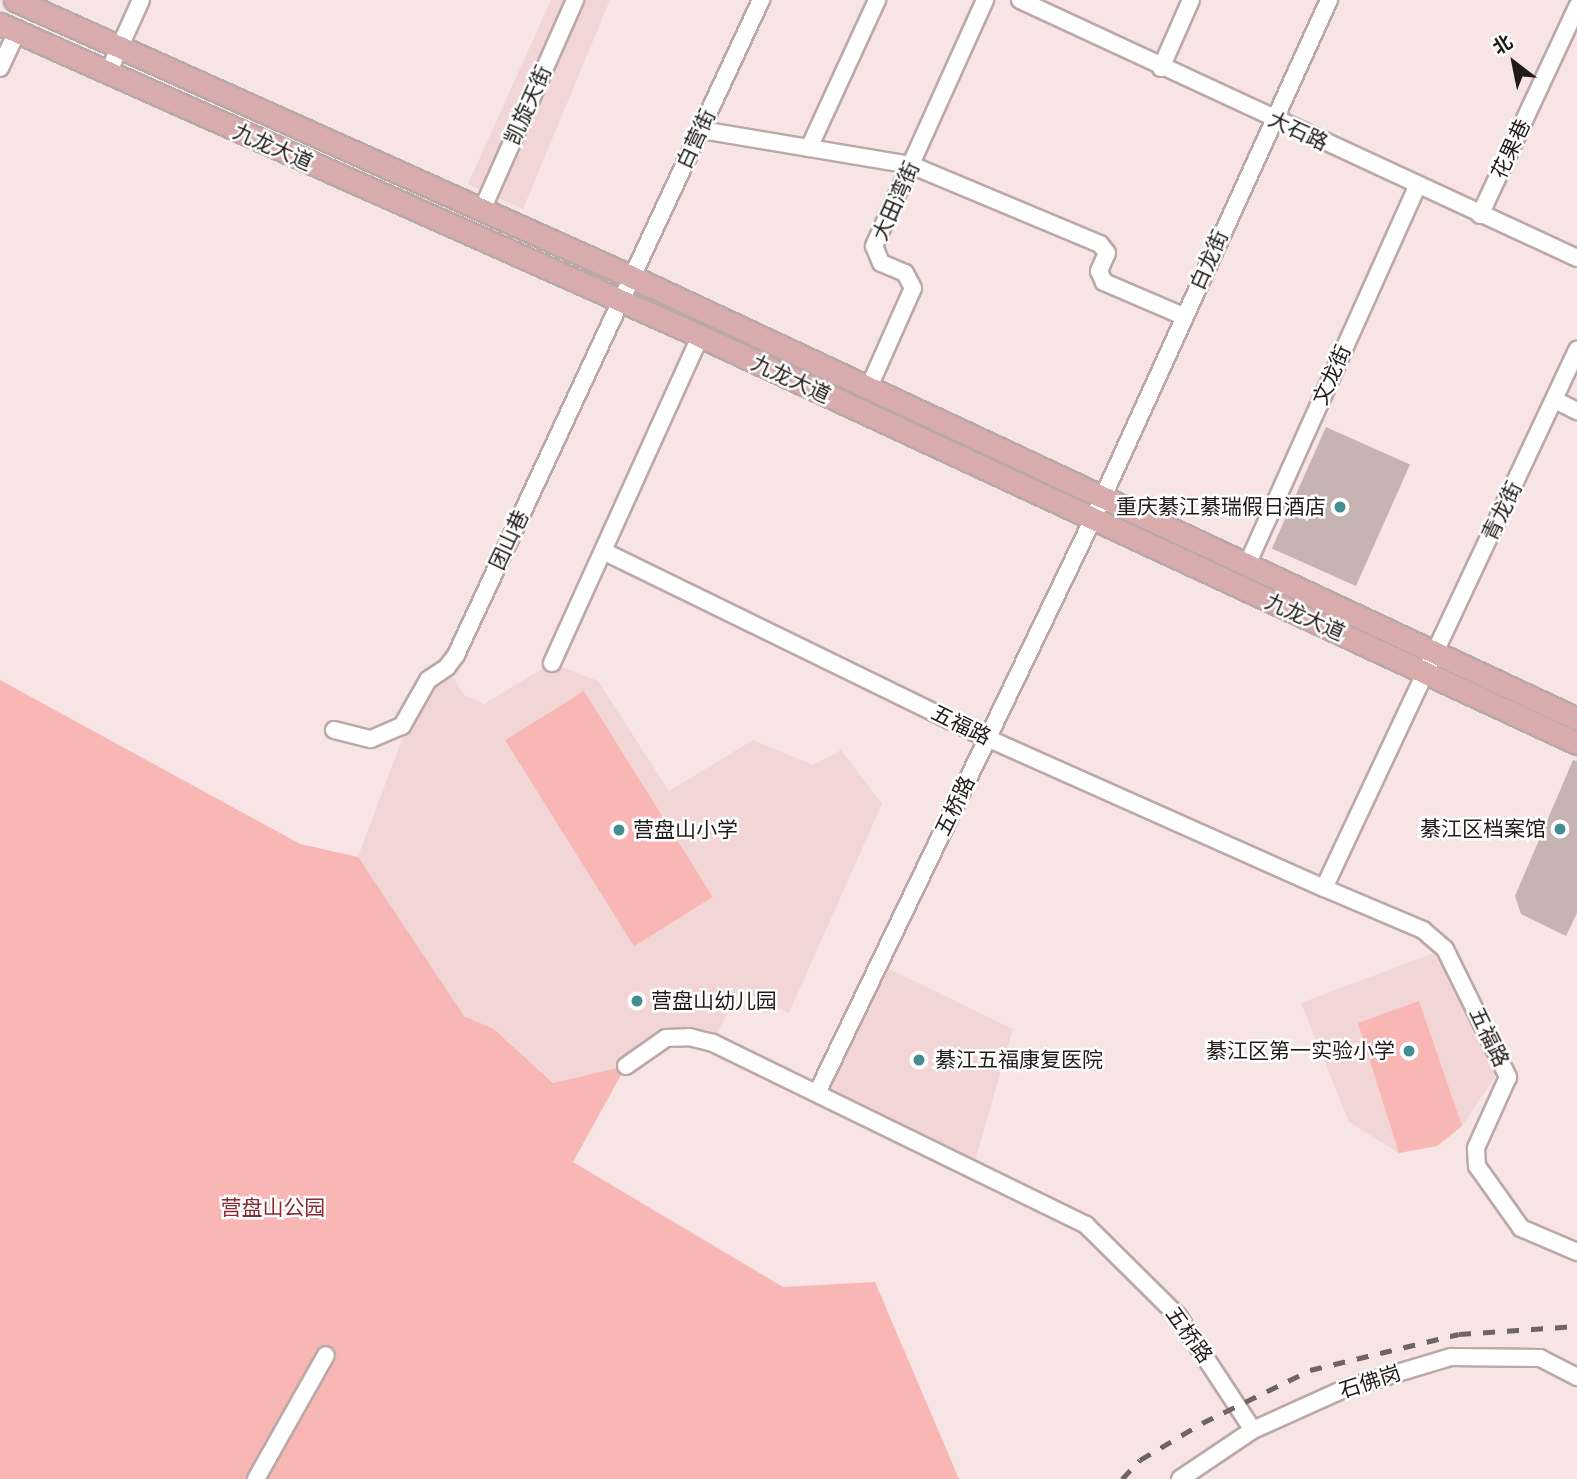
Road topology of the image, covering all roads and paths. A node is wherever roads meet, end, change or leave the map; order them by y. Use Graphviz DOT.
graph roads {
  1 [pos="15,0"];
  2 [pos="141,0"];
  3 [pos="575,0"];
  4 [pos="761,0"];
  5 [pos="877,0"];
  6 [pos="985,0"];
  7 [pos="1020,0"];
  8 [pos="1329,0"];
  9 [pos="1187,1"];
  10 [pos="1577,7"];
  11 [pos="9,28"];
  12 [pos="119,46"];
  13 [pos="0,68"];
  14 [pos="1161,68"];
  15 [pos="108,73"];
  16 [pos="1273,120"];
  17 [pos="701,130"];
  18 [pos="809,148"];
  19 [pos="911,165"];
  20 [pos="1417,186"];
  21 [pos="482,210"];
  22 [pos="1480,215"];
  23 [pos="1577,258"];
  24 [pos="630,276"];
  25 [pos="621,300"];
  26 [pos="1184,316"];
  27 [pos="700,336"];
  28 [pos="1577,349"];
  29 [pos="869,387"];
  30 [pos="1555,400"];
  31 [pos="1577,411"];
  32 [pos="1102,497"];
  33 [pos="1092,521"];
  34 [pos="603,551"];
  35 [pos="1247,565"];
  36 [pos="1429,662"];
  37 [pos="552,663"];
  38 [pos="1577,719"];
  39 [pos="334,730"];
  40 [pos="987,738"];
  41 [pos="1577,743"];
  42 [pos="1324,888"];
  43 [pos="626,1066"];
  44 [pos="818,1091"];
  45 [pos="1577,1252"];
  46 [pos="326,1355"];
  47 [pos="1577,1377"];
  48 [pos="1254,1430"];
  49 [pos="256,1479"];
  50 [pos="1180,1479"];
  1 -- 12 [label="main road, 九龙大道"];
  2 -- 12 [label="street"];
  3 -- 21 [label="street, 凯旋天街"];
  4 -- 17 [label="street, 白营街"];
  5 -- 18 [label="street"];
  6 -- 19 [label="street, 大田湾街"];
  7 -- 14 [label="street, 大石路"];
  8 -- 16 [label="street, 白龙街"];
  9 -- 14 [label="street"];
  10 -- 22 [label="street, 花果巷"];
  11 -- 13 [label="street"];
  11 -- 15 [label="main road, 九龙大道"];
  12 -- 15 [label="street"];
  12 -- 21 [label="main road, 九龙大道"];
  14 -- 16 [label="street, 大石路"];
  15 -- 25 [label="main road, 九龙大道"];
  16 -- 20 [label="street, 大石路"];
  16 -- 26 [label="street, 白龙街"];
  17 -- 18 [label="street"];
  17 -- 24 [label="street, 白营街"];
  18 -- 19 [label="street"];
  19 -- 26 [label="street"];
  19 -- 29 [label="street, 大田湾街"];
  20 -- 22 [label="street, 大石路"];
  20 -- 35 [label="street, 文龙街"];
  21 -- 24 [label="main road, 九龙大道"];
  22 -- 23 [label="street, 大石路"];
  24 -- 25 [label="street, 团山巷"];
  24 -- 29 [label="main road, 九龙大道"];
  25 -- 27 [label="main road, 九龙大道"];
  25 -- 39 [label="street, 团山巷"];
  26 -- 32 [label="street, 白龙街"];
  27 -- 33 [label="main road, 九龙大道"];
  27 -- 34 [label="street"];
  28 -- 30 [label="street, 青龙街"];
  29 -- 32 [label="main road, 九龙大道"];
  30 -- 31 [label="street"];
  30 -- 36 [label="street, 青龙街"];
  32 -- 33 [label="street, 白龙街"];
  32 -- 35 [label="main road, 九龙大道"];
  33 -- 36 [label="main road, 九龙大道"];
  33 -- 40 [label="street, 五桥路"];
  34 -- 37 [label="street"];
  34 -- 40 [label="street, 五福路"];
  35 -- 36 [label="main road, 九龙大道"];
  36 -- 38 [label="main road, 九龙大道"];
  36 -- 41 [label="main road, 九龙大道"];
  36 -- 42 [label="street"];
  40 -- 42 [label="street, 五福路"];
  40 -- 44 [label="street, 五桥路"];
  42 -- 45 [label="street, 五福路"];
  43 -- 44 [label="street, 五桥路"];
  44 -- 48 [label="street, 五桥路"];
  46 -- 49 [label="street"];
  47 -- 48 [label="street, 石佛岗"];
  48 -- 50 [label="street, 石佛岗"];
}
